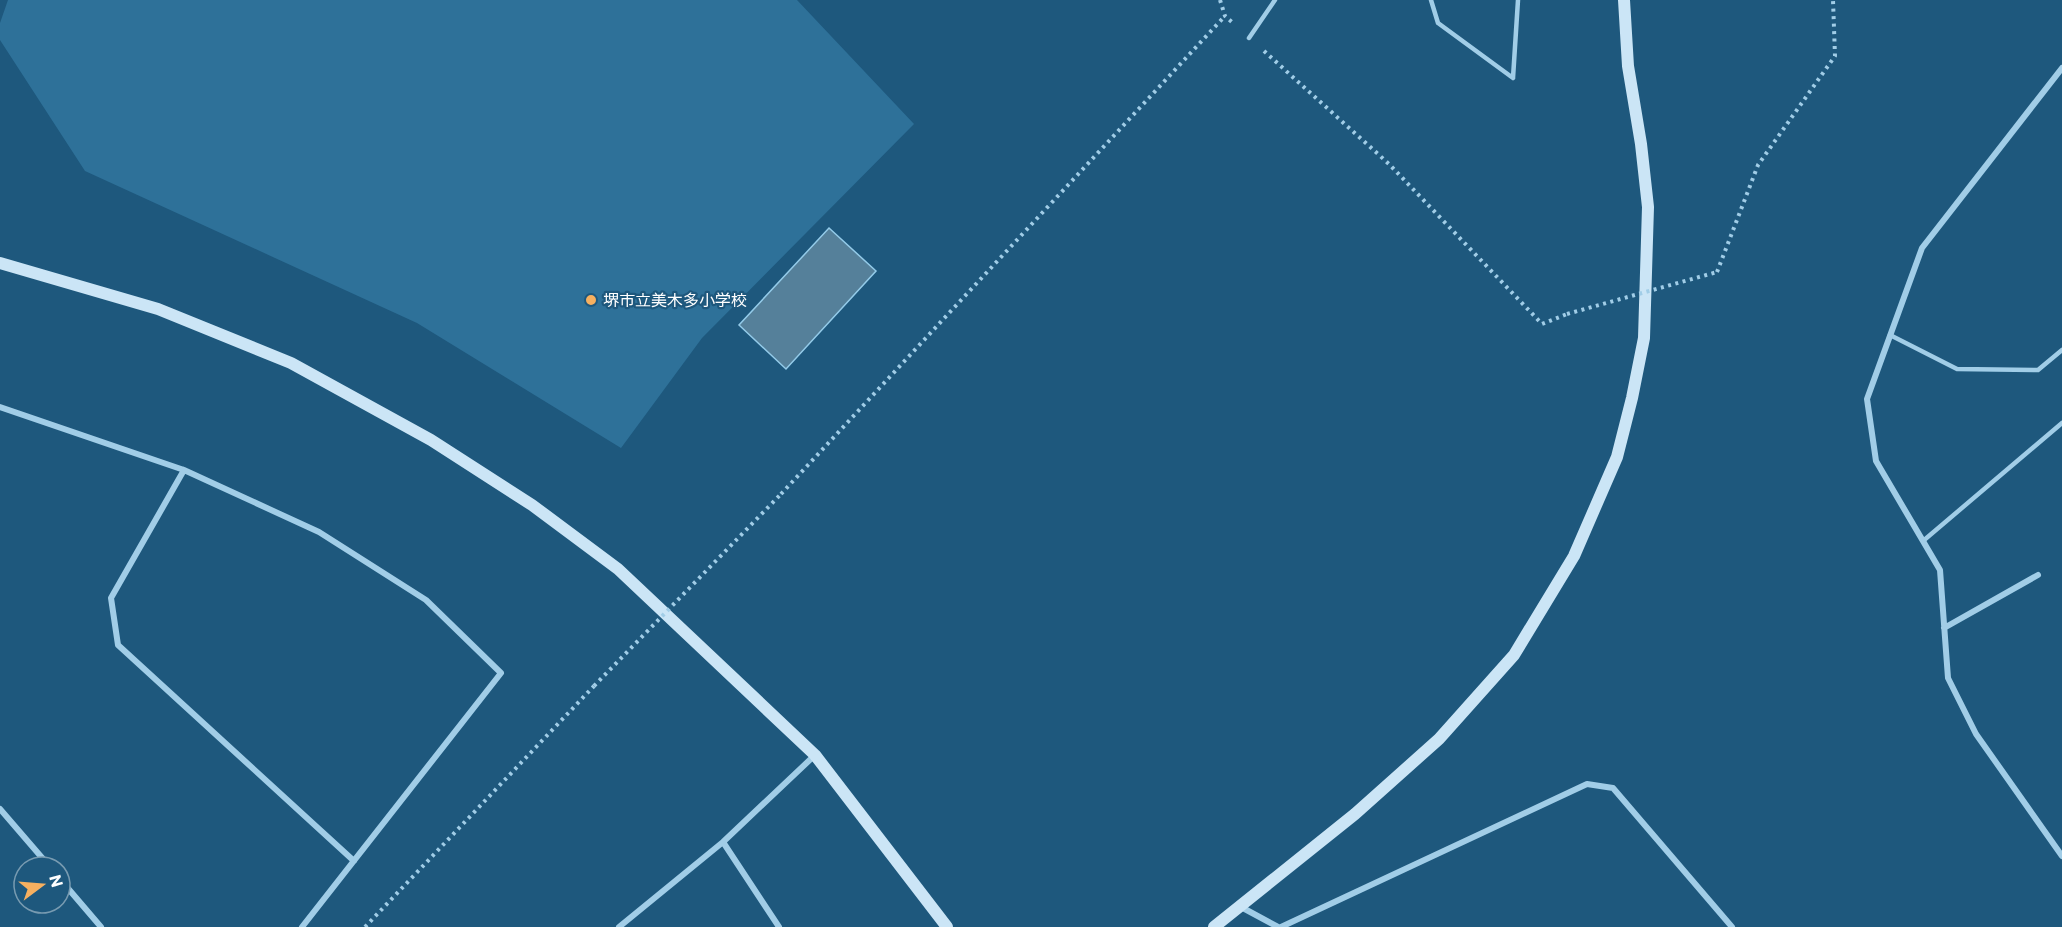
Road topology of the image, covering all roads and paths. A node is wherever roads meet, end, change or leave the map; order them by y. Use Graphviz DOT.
graph roads {
  1 [pos="1220,0"];
  2 [pos="1275,0"];
  3 [pos="1431,0"];
  4 [pos="1518,0"];
  5 [pos="1624,0"];
  6 [pos="1833,0"];
  7 [pos="1225,16"];
  8 [pos="1249,38"];
  9 [pos="2062,68"];
  10 [pos="0,263"];
  11 [pos="1890,335"];
  12 [pos="2062,350"];
  13 [pos="0,407"];
  14 [pos="2062,423"];
  15 [pos="184,470"];
  16 [pos="1923,541"];
  17 [pos="2038,575"];
  18 [pos="1944,628"];
  19 [pos="814,755"];
  20 [pos="0,809"];
  21 [pos="723,842"];
  22 [pos="40,855"];
  23 [pos="2062,856"];
  24 [pos="354,861"];
  25 [pos="72,893"];
  26 [pos="1241,907"];
  27 [pos="101,927"];
  28 [pos="302,927"];
  29 [pos="365,927"];
  30 [pos="619,927"];
  31 [pos="778,927"];
  32 [pos="947,927"];
  33 [pos="1215,927"];
  34 [pos="1280,927"];
  35 [pos="1732,927"];
  1 -- 7 [label="path"];
  2 -- 8 [label="lane"];
  3 -- 4 [label="lane"];
  5 -- 26 [label="street"];
  6 -- 8 [label="path, bridge"];
  7 -- 8 [label="path"];
  7 -- 29 [label="path, bridge"];
  9 -- 11 [label="street"];
  10 -- 19 [label="street"];
  11 -- 12 [label="lane"];
  11 -- 16 [label="street"];
  13 -- 15 [label="street"];
  14 -- 16 [label="lane"];
  15 -- 24 [label="street"];
  15 -- 24 [label="street"];
  16 -- 18 [label="street"];
  17 -- 18 [label="street"];
  18 -- 23 [label="street"];
  19 -- 21 [label="street"];
  19 -- 32 [label="street"];
  20 -- 22 [label="street"];
  21 -- 30 [label="street"];
  21 -- 31 [label="street"];
  24 -- 28 [label="street"];
  25 -- 27 [label="street"];
  26 -- 33 [label="street"];
  26 -- 34 [label="street"];
  34 -- 35 [label="street"];
}
